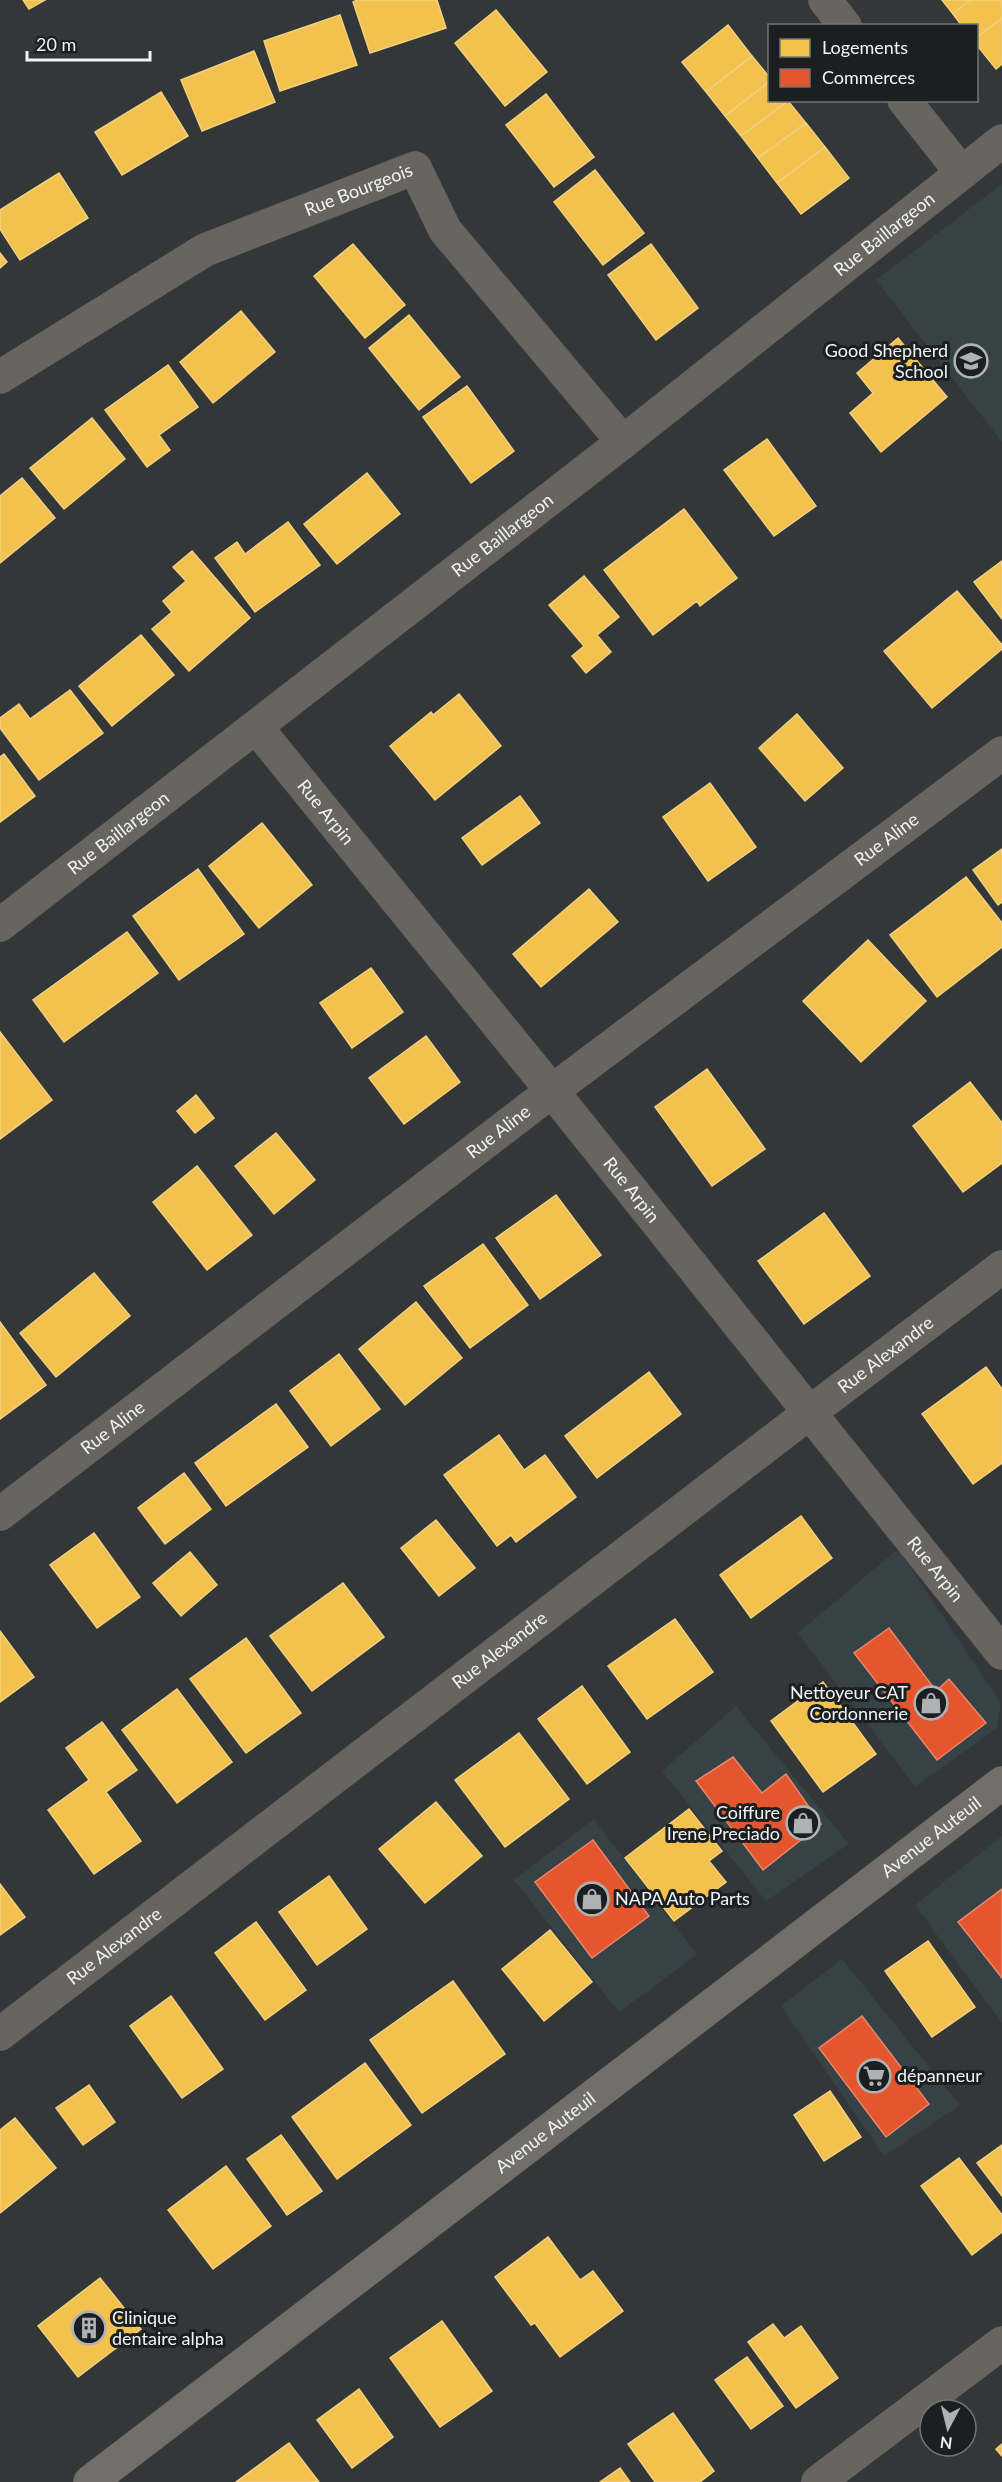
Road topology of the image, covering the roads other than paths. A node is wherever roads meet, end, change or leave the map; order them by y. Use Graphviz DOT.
graph roads {
  1 [pos="825,0"];
  2 [pos="843,24"];
  3 [pos="906,102"];
  4 [pos="1002,141"];
  5 [pos="961,172"];
  6 [pos="0,377"];
  7 [pos="623,442"];
  8 [pos="256,727"];
  9 [pos="1002,753"];
  10 [pos="0,925"];
  11 [pos="552,1091"];
  12 [pos="1002,1267"];
  13 [pos="809,1413"];
  14 [pos="0,1514"];
  15 [pos="1002,1653"];
  16 [pos="1002,1783"];
  17 [pos="0,2034"];
  18 [pos="1002,2343"];
  19 [pos="90,2482"];
  20 [pos="818,2482"];
  1 -- 2 [label="street"];
  3 -- 5 [label="street"];
  4 -- 5 [label="street, Rue Baillargeon"];
  5 -- 7 [label="street, Rue Baillargeon"];
  6 -- 7 [label="street, Rue Bourgeois"];
  7 -- 8 [label="street, Rue Baillargeon"];
  8 -- 10 [label="street, Rue Baillargeon"];
  8 -- 11 [label="street, Rue Arpin"];
  9 -- 11 [label="street, Rue Aline"];
  11 -- 13 [label="street, Rue Arpin"];
  11 -- 14 [label="street, Rue Aline"];
  12 -- 13 [label="street, Rue Alexandre"];
  13 -- 15 [label="street, Rue Arpin"];
  13 -- 17 [label="street, Rue Alexandre"];
  16 -- 19 [label="street, Avenue Auteuil"];
  18 -- 20 [label="street"];
}
